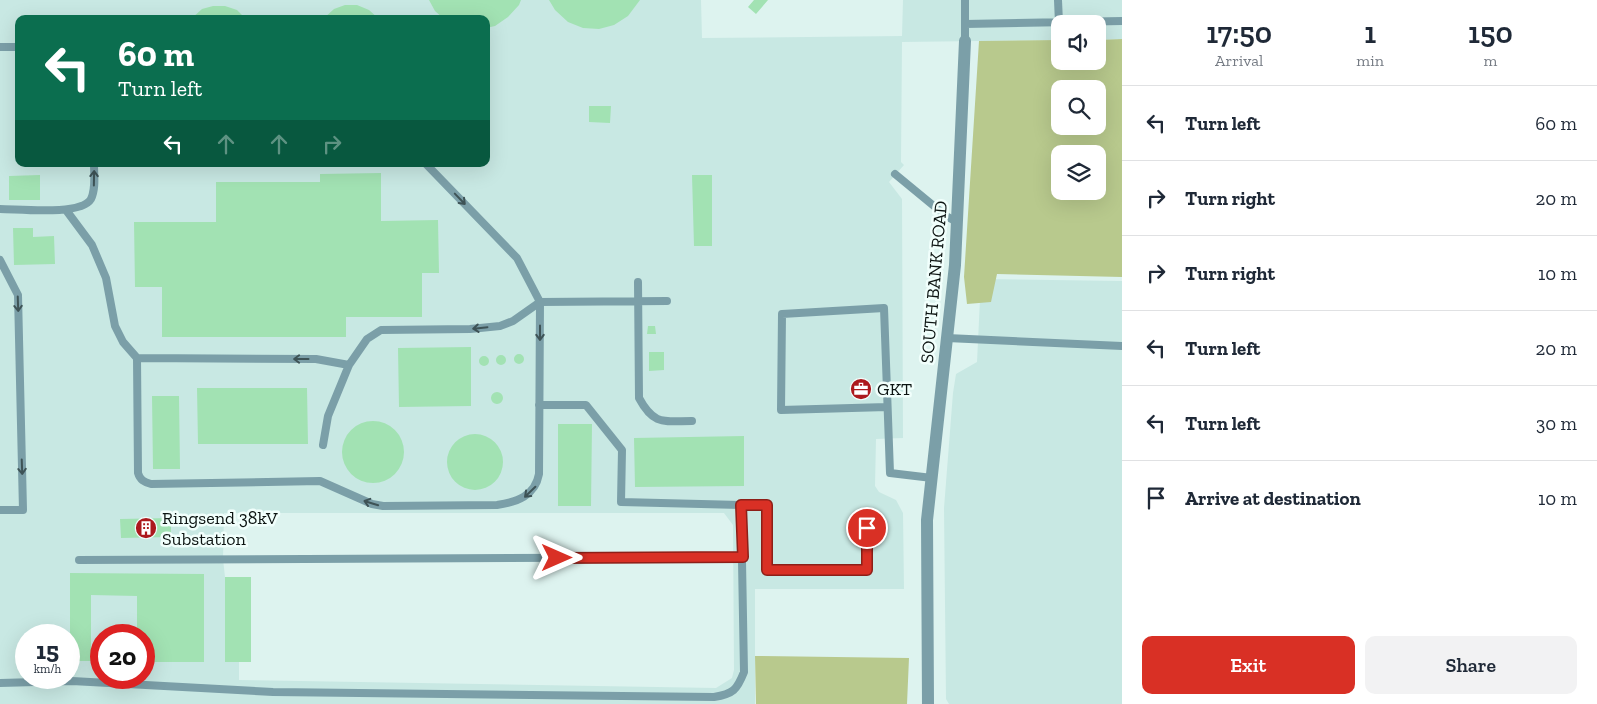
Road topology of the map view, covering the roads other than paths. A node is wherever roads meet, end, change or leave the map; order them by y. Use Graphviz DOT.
graph roads {
  1 [pos="965,0"];
  2 [pos="1058,0"];
  3 [pos="1059,15"];
  4 [pos="1106,21"];
  5 [pos="1122,21"];
  6 [pos="1051,22"];
  7 [pos="965,24"];
  8 [pos="964,42"];
  9 [pos="0,46"];
  10 [pos="15,47"];
  11 [pos="94,167"];
  12 [pos="429,167"];
  13 [pos="895,174"];
  14 [pos="0,209"];
  15 [pos="66,210"];
  16 [pos="957,222"];
  17 [pos="0,260"];
  18 [pos="638,282"];
  19 [pos="667,301"];
  20 [pos="540,302"];
  21 [pos="638,302"];
  22 [pos="947,338"];
  23 [pos="1122,346"];
  24 [pos="137,358"];
  25 [pos="349,365"];
  26 [pos="539,404"];
  27 [pos="887,407"];
  28 [pos="692,421"];
  29 [pos="323,445"];
  30 [pos="932,478"];
  31 [pos="741,505"];
  32 [pos="0,510"];
  33 [pos="867,528"];
  34 [pos="743,557"];
  35 [pos="79,560"];
  36 [pos="0,683"];
  37 [pos="928,704"];
  1 -- 7 [label="lane"];
  2 -- 3 [label="lane"];
  4 -- 5 [label="lane"];
  6 -- 7 [label="lane"];
  7 -- 8 [label="lane"];
  8 -- 16 [label="street, SOUTH BANK ROAD"];
  9 -- 10 [label="lane"];
  15 -- 11 [label="lane, one-way"];
  12 -- 20 [label="lane, one-way"];
  13 -- 16 [label="lane"];
  14 -- 15 [label="lane"];
  15 -- 24 [label="lane"];
  16 -- 22 [label="street, SOUTH BANK ROAD"];
  17 -- 32 [label="lane, one-way"];
  18 -- 21 [label="lane"];
  19 -- 21 [label="lane"];
  20 -- 21 [label="lane"];
  20 -- 25 [label="lane, one-way"];
  20 -- 26 [label="lane, one-way"];
  21 -- 28 [label="lane"];
  22 -- 23 [label="lane"];
  22 -- 30 [label="street, SOUTH BANK ROAD"];
  25 -- 24 [label="lane, one-way"];
  26 -- 24 [label="lane, one-way"];
  25 -- 29 [label="lane"];
  26 -- 31 [label="lane"];
  27 -- 27 [label="lane"];
  27 -- 30 [label="lane"];
  30 -- 37 [label="street, SOUTH BANK ROAD"];
  31 -- 33 [label="lane"];
  31 -- 34 [label="lane"];
  34 -- 35 [label="lane"];
  34 -- 36 [label="lane"];
}
